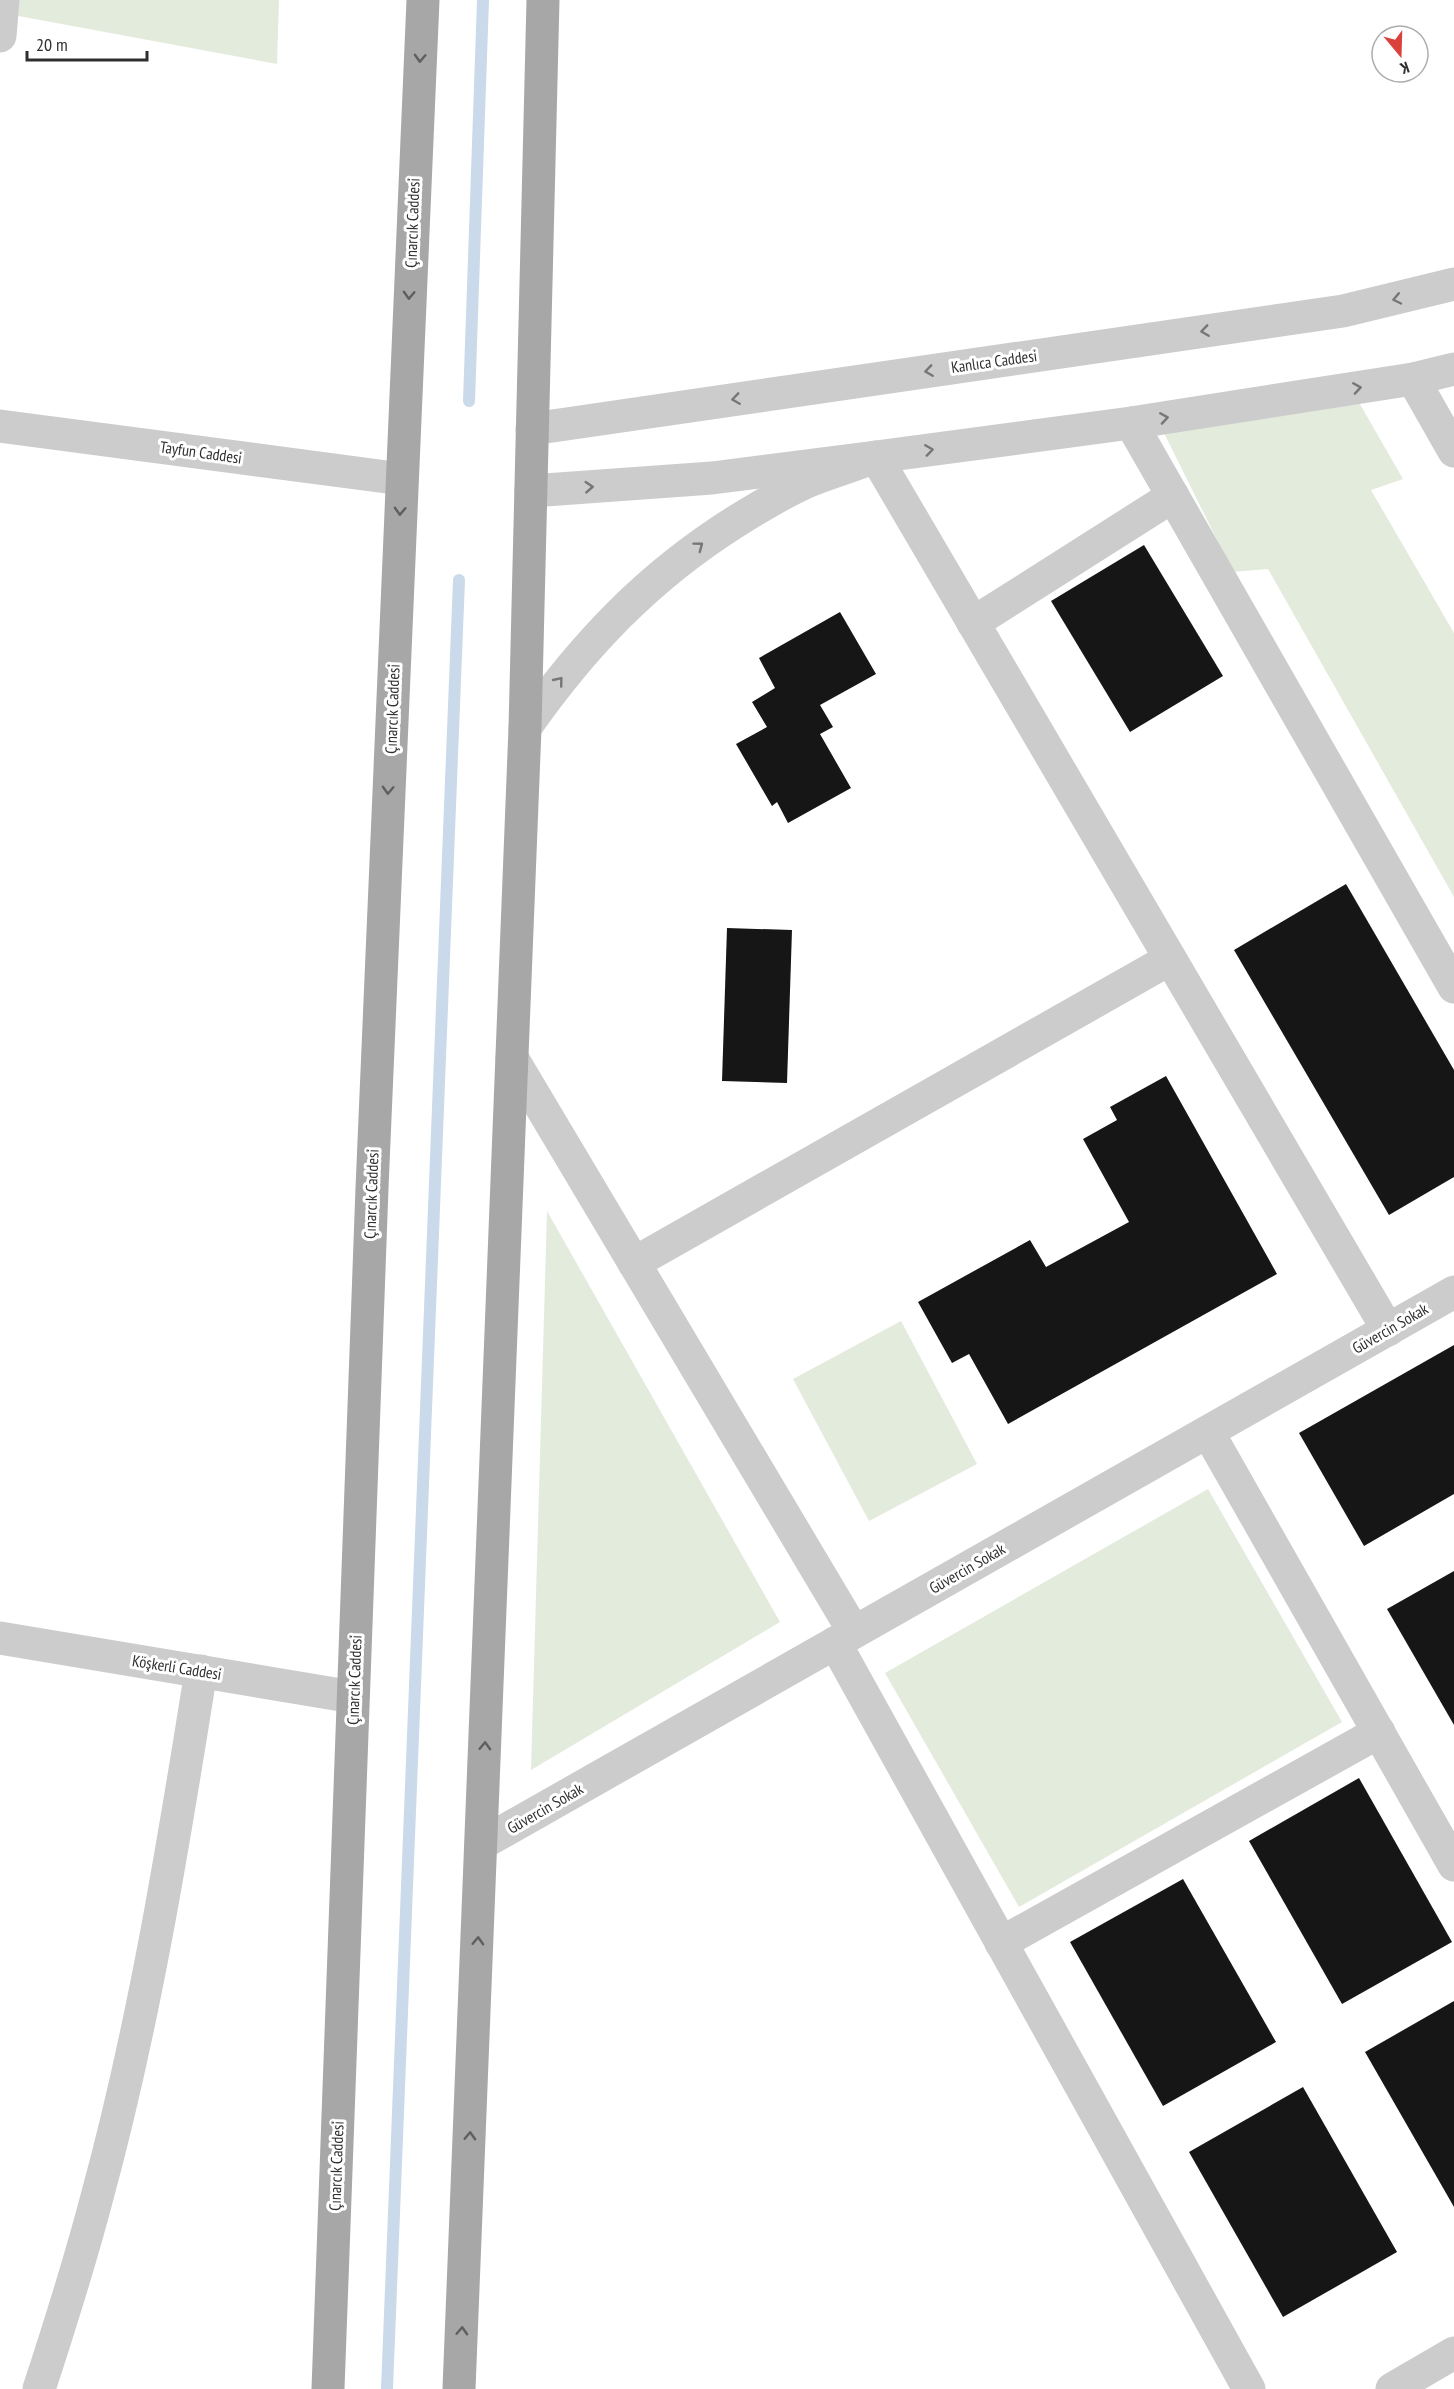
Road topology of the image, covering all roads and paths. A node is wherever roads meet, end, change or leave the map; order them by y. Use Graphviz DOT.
graph roads {
  1 [pos="3,0"];
  2 [pos="423,0"];
  3 [pos="543,0"];
  4 [pos="0,36"];
  5 [pos="1454,284"];
  6 [pos="1454,369"];
  7 [pos="1413,379"];
  8 [pos="1131,423"];
  9 [pos="0,426"];
  10 [pos="532,429"];
  11 [pos="1454,451"];
  12 [pos="876,457"];
  13 [pos="402,479"];
  14 [pos="531,491"];
  15 [pos="1173,496"];
  16 [pos="973,623"];
  17 [pos="525,728"];
  18 [pos="1170,959"];
  19 [pos="1454,987"];
  20 [pos="512,1058"];
  21 [pos="634,1263"];
  22 [pos="1454,1292"];
  23 [pos="1388,1329"];
  24 [pos="1208,1432"];
  25 [pos="0,1638"];
  26 [pos="845,1638"];
  27 [pos="201,1671"];
  28 [pos="353,1696"];
  29 [pos="1379,1732"];
  30 [pos="481,1844"];
  31 [pos="1454,1865"];
  32 [pos="1001,1942"];
  33 [pos="1454,2353"];
  34 [pos="39,2389"];
  35 [pos="328,2389"];
  36 [pos="459,2389"];
  37 [pos="1249,2389"];
  38 [pos="1392,2389"];
  1 -- 4 [label="street"];
  2 -- 13 [label="main road, Çınarcık Caddesi, one-way"];
  3 -- 10 [label="main road"];
  5 -- 10 [label="street, Kanlıca Caddesi, one-way"];
  6 -- 7 [label="street"];
  8 -- 7 [label="street, one-way"];
  7 -- 11 [label="street"];
  12 -- 8 [label="street, one-way"];
  8 -- 15 [label="street"];
  9 -- 13 [label="street, Tayfun Caddesi"];
  10 -- 14 [label="main road"];
  14 -- 12 [label="street, one-way"];
  12 -- 16 [label="street"];
  17 -- 12 [label="street, one-way"];
  13 -- 28 [label="main road, Çınarcık Caddesi, one-way"];
  14 -- 17 [label="main road"];
  15 -- 16 [label="street"];
  15 -- 19 [label="street"];
  16 -- 18 [label="street"];
  17 -- 20 [label="main road"];
  18 -- 21 [label="street"];
  18 -- 23 [label="street"];
  20 -- 21 [label="street"];
  30 -- 20 [label="main road, one-way"];
  21 -- 26 [label="street"];
  22 -- 23 [label="street, Güvercin Sokak"];
  23 -- 24 [label="street, Güvercin Sokak"];
  24 -- 26 [label="street, Güvercin Sokak"];
  24 -- 29 [label="street"];
  25 -- 27 [label="street, Köşkerli Caddesi"];
  26 -- 30 [label="street, Güvercin Sokak"];
  26 -- 32 [label="street"];
  27 -- 28 [label="street, Köşkerli Caddesi"];
  27 -- 34 [label="street"];
  28 -- 35 [label="main road, Çınarcık Caddesi"];
  29 -- 31 [label="street"];
  29 -- 32 [label="street"];
  36 -- 30 [label="main road, one-way"];
  32 -- 37 [label="street"];
  33 -- 38 [label="street"];
}
